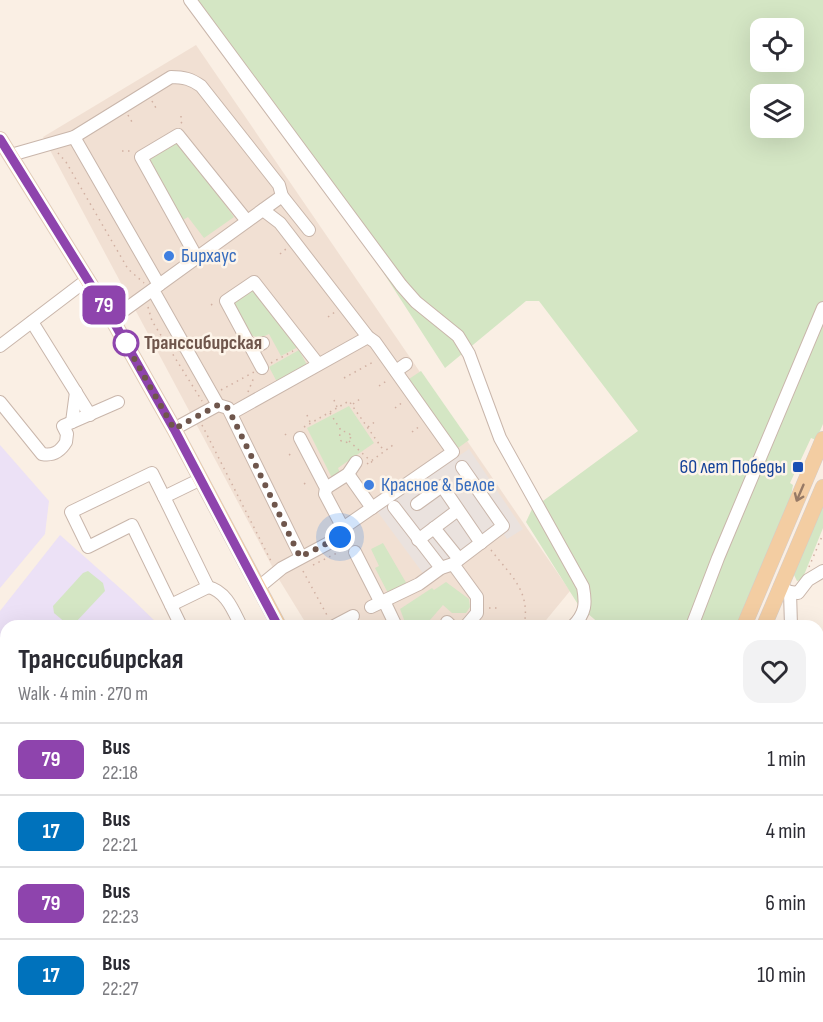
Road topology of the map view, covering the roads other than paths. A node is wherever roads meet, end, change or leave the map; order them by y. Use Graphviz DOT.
graph roads {
  1 [pos="190,0"];
  2 [pos="74,137"];
  3 [pos="0,139"];
  4 [pos="12,155"];
  5 [pos="282,196"];
  6 [pos="263,210"];
  7 [pos="294,212"];
  8 [pos="247,221"];
  9 [pos="279,223"];
  10 [pos="309,231"];
  11 [pos="197,258"];
  12 [pos="88,279"];
  13 [pos="153,289"];
  14 [pos="823,308"];
  15 [pos="112,319"];
  16 [pos="32,322"];
  17 [pos="368,337"];
  18 [pos="0,346"];
  19 [pos="318,364"];
  20 [pos="262,368"];
  21 [pos="76,392"];
  22 [pos="0,402"];
  23 [pos="118,402"];
  24 [pos="208,411"];
  25 [pos="232,413"];
  26 [pos="90,415"];
  27 [pos="72,423"];
  28 [pos="174,429"];
  29 [pos="297,434"];
  30 [pos="823,440"];
  31 [pos="356,462"];
  32 [pos="462,467"];
  33 [pos="348,474"];
  34 [pos="201,480"];
  35 [pos="823,487"];
  36 [pos="326,488"];
  37 [pos="164,497"];
  38 [pos="417,504"];
  39 [pos="394,507"];
  40 [pos="372,508"];
  41 [pos="458,510"];
  42 [pos="343,528"];
  43 [pos="434,528"];
  44 [pos="418,540"];
  45 [pos="483,543"];
  46 [pos="356,552"];
  47 [pos="299,558"];
  48 [pos="451,564"];
  49 [pos="823,572"];
  50 [pos="208,587"];
  51 [pos="259,587"];
  52 [pos="785,590"];
  53 [pos="379,603"];
  54 [pos="171,605"];
  55 [pos="353,616"];
  56 [pos="178,620"];
  57 [pos="238,620"];
  58 [pos="276,620"];
  59 [pos="335,620"];
  60 [pos="392,620"];
  61 [pos="471,620"];
  62 [pos="579,620"];
  63 [pos="694,620"];
  64 [pos="747,620"];
  65 [pos="768,620"];
  66 [pos="790,620"];
  1 -- 62 [label="lane"];
  2 -- 4 [label="lane"];
  2 -- 5 [label="lane"];
  2 -- 13 [label="lane"];
  3 -- 4 [label="main road"];
  4 -- 12 [label="main road"];
  5 -- 6 [label="lane"];
  5 -- 7 [label="lane"];
  6 -- 8 [label="lane"];
  6 -- 9 [label="lane"];
  7 -- 9 [label="lane"];
  7 -- 10 [label="lane"];
  8 -- 11 [label="lane"];
  8 -- 11 [label="lane"];
  9 -- 17 [label="lane"];
  11 -- 13 [label="lane"];
  12 -- 15 [label="main road"];
  12 -- 16 [label="lane"];
  13 -- 15 [label="lane"];
  13 -- 24 [label="lane"];
  14 -- 63 [label="lane"];
  15 -- 28 [label="main road"];
  16 -- 18 [label="lane"];
  16 -- 21 [label="lane"];
  17 -- 19 [label="lane"];
  17 -- 40 [label="lane"];
  19 -- 20 [label="lane"];
  19 -- 25 [label="lane"];
  21 -- 26 [label="lane"];
  21 -- 27 [label="lane"];
  22 -- 27 [label="lane"];
  23 -- 26 [label="lane"];
  24 -- 25 [label="lane"];
  24 -- 28 [label="lane"];
  25 -- 47 [label="lane"];
  26 -- 27 [label="lane"];
  28 -- 34 [label="main road"];
  29 -- 36 [label="lane"];
  30 -- 64 [label="main road, one-way"];
  31 -- 33 [label="lane"];
  32 -- 45 [label="lane"];
  33 -- 36 [label="lane"];
  33 -- 40 [label="lane"];
  34 -- 37 [label="lane"];
  34 -- 51 [label="main road"];
  35 -- 52 [label="main road"];
  36 -- 42 [label="lane"];
  37 -- 50 [label="lane"];
  37 -- 54 [label="lane"];
  38 -- 41 [label="lane"];
  39 -- 44 [label="lane"];
  40 -- 42 [label="lane"];
  41 -- 43 [label="lane"];
  41 -- 45 [label="lane"];
  42 -- 47 [label="lane"];
  43 -- 44 [label="lane"];
  43 -- 48 [label="lane"];
  44 -- 48 [label="lane"];
  45 -- 48 [label="lane"];
  46 -- 53 [label="lane"];
  47 -- 51 [label="lane"];
  48 -- 53 [label="lane"];
  48 -- 61 [label="lane"];
  49 -- 52 [label="lane"];
  50 -- 54 [label="lane"];
  50 -- 57 [label="lane"];
  51 -- 58 [label="main road"];
  52 -- 65 [label="main road"];
  52 -- 66 [label="lane"];
  53 -- 60 [label="lane"];
  54 -- 56 [label="lane"];
  55 -- 59 [label="lane"];
}
